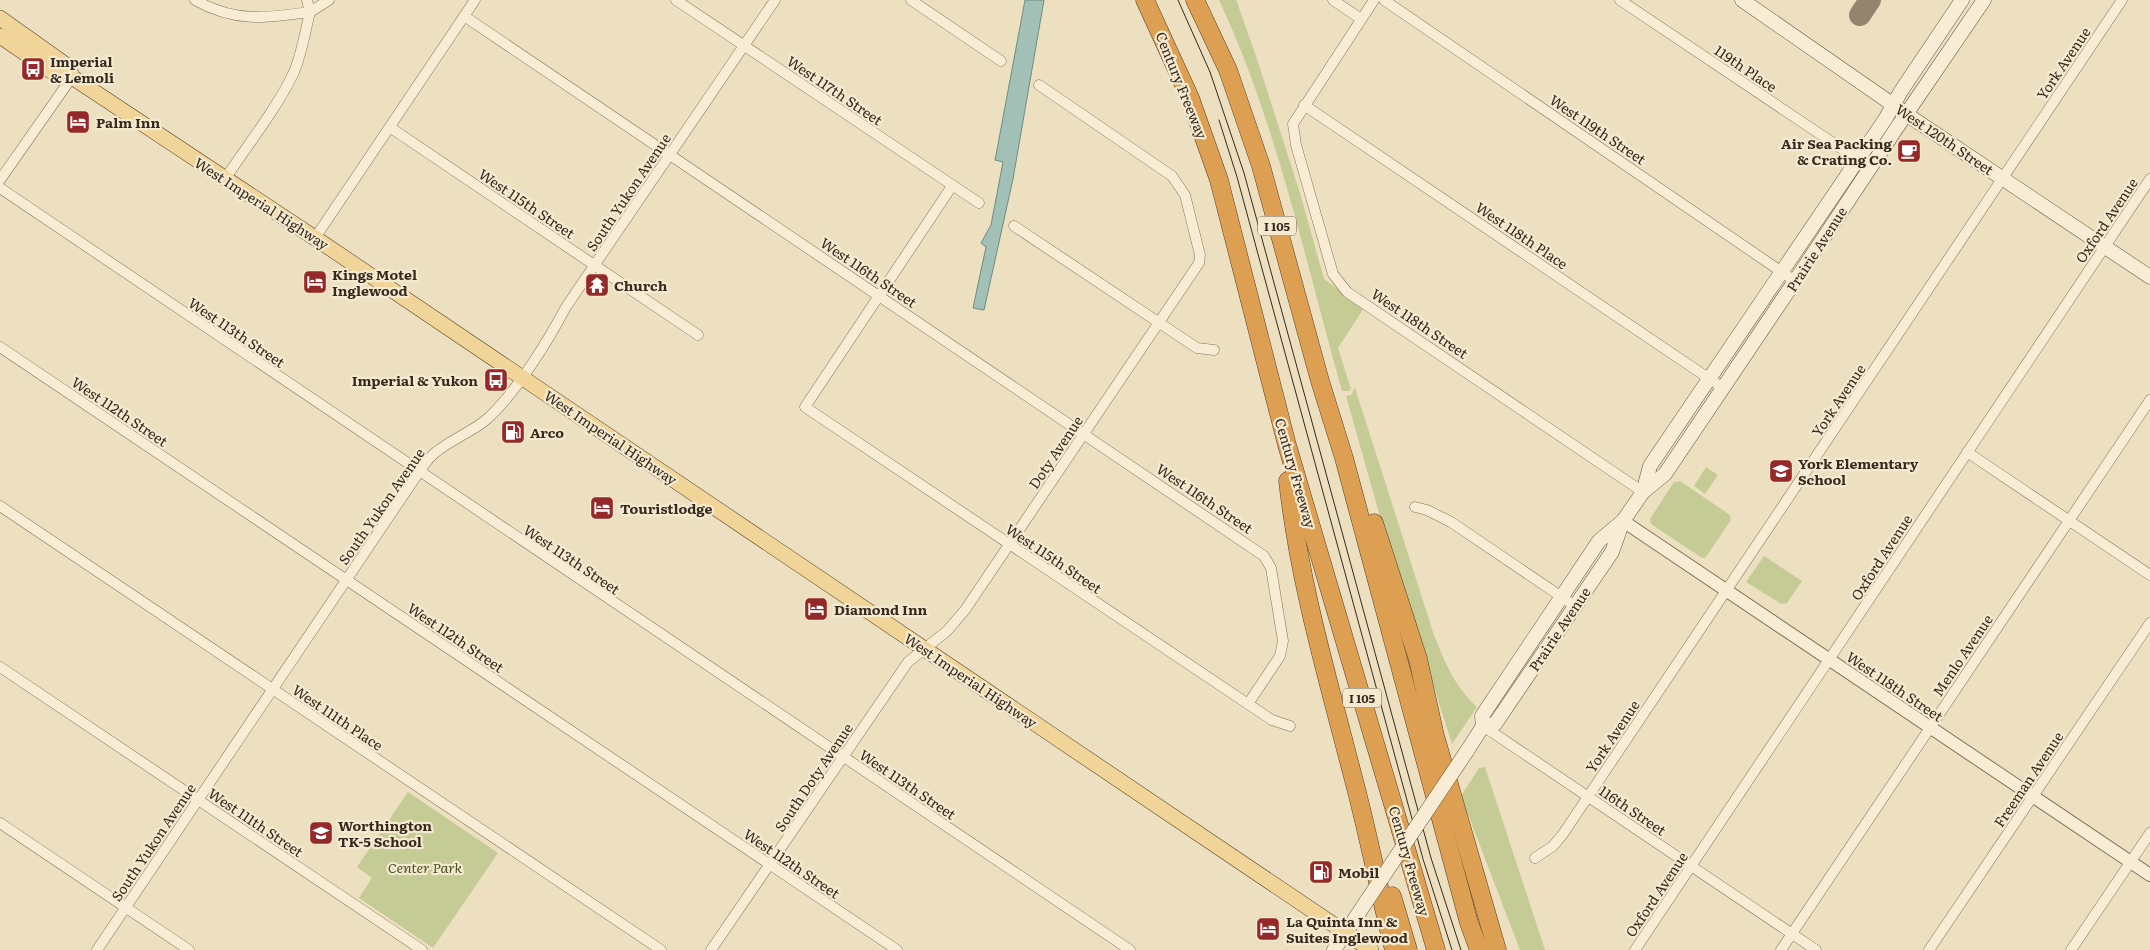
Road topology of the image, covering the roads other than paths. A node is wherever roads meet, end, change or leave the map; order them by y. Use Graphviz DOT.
graph roads {
  1 [pos="195,0"];
  2 [pos="307,0"];
  3 [pos="329,0"];
  4 [pos="475,0"];
  5 [pos="676,0"];
  6 [pos="775,0"];
  7 [pos="911,0"];
  8 [pos="1145,0"];
  9 [pos="1195,0"];
  10 [pos="1333,0"];
  11 [pos="1374,0"];
  12 [pos="1384,0"];
  13 [pos="1620,0"];
  14 [pos="1742,0"];
  15 [pos="1962,0"];
  16 [pos="1984,0"];
  17 [pos="2122,0"];
  18 [pos="310,12"];
  19 [pos="464,16"];
  20 [pos="0,18"];
  21 [pos="1361,19"];
  22 [pos="0,36"];
  23 [pos="744,46"];
  24 [pos="1001,61"];
  25 [pos="72,77"];
  26 [pos="1039,85"];
  27 [pos="1894,104"];
  28 [pos="1304,105"];
  29 [pos="1907,113"];
  30 [pos="391,128"];
  31 [pos="670,155"];
  32 [pos="1857,160"];
  33 [pos="224,178"];
  34 [pos="2003,179"];
  35 [pos="2150,179"];
  36 [pos="0,180"];
  37 [pos="952,186"];
  38 [pos="0,188"];
  39 [pos="979,203"];
  40 [pos="1014,226"];
  41 [pos="315,238"];
  42 [pos="2105,246"];
  43 [pos="595,266"];
  44 [pos="1781,272"];
  45 [pos="2150,277"];
  46 [pos="1795,282"];
  47 [pos="879,296"];
  48 [pos="1157,323"];
  49 [pos="698,335"];
  50 [pos="0,347"];
  51 [pos="1214,350"];
  52 [pos="522,377"];
  53 [pos="1709,379"];
  54 [pos="1723,388"];
  55 [pos="2150,400"];
  56 [pos="1084,433"];
  57 [pos="1287,445"];
  58 [pos="1967,452"];
  59 [pos="1344,458"];
  60 [pos="419,472"];
  61 [pos="1643,492"];
  62 [pos="0,506"];
  63 [pos="1415,507"];
  64 [pos="2068,520"];
  65 [pos="1623,521"];
  66 [pos="1009,545"];
  67 [pos="2150,575"];
  68 [pos="346,579"];
  69 [pos="1726,591"];
  70 [pos="1561,596"];
  71 [pos="1575,606"];
  72 [pos="2150,623"];
  73 [pos="925,649"];
  74 [pos="1829,660"];
  75 [pos="0,667"];
  76 [pos="272,689"];
  77 [pos="1248,704"];
  78 [pos="1290,726"];
  79 [pos="1483,726"];
  80 [pos="1930,727"];
  81 [pos="843,757"];
  82 [pos="1353,774"];
  83 [pos="1588,796"];
  84 [pos="2033,796"];
  85 [pos="198,800"];
  86 [pos="0,823"];
  87 [pos="2150,833"];
  88 [pos="1467,849"];
  89 [pos="1535,858"];
  90 [pos="2131,862"];
  91 [pos="770,864"];
  92 [pos="1692,866"];
  93 [pos="2150,875"];
  94 [pos="125,907"];
  95 [pos="1346,932"];
  96 [pos="1792,933"];
  97 [pos="97,950"];
  98 [pos="189,950"];
  99 [pos="422,950"];
  100 [pos="661,950"];
  101 [pos="711,950"];
  102 [pos="897,950"];
  103 [pos="1130,950"];
  104 [pos="1334,950"];
  105 [pos="1371,950"];
  106 [pos="1394,950"];
  107 [pos="1408,950"];
  108 [pos="1436,950"];
  109 [pos="1479,950"];
  110 [pos="1497,950"];
  111 [pos="1510,950"];
  112 [pos="1635,950"];
  113 [pos="1781,950"];
  114 [pos="1816,950"];
  115 [pos="1929,950"];
  116 [pos="2072,950"];
  1 -- 18 [label="street"];
  2 -- 18 [label="street"];
  3 -- 18 [label="street"];
  4 -- 19 [label="street"];
  5 -- 23 [label="street, West 117th Street"];
  6 -- 23 [label="street, South Yukon Avenue"];
  7 -- 24 [label="street"];
  8 -- 57 [label="highway, Century Freeway / I 105"];
  9 -- 59 [label="highway, I 105"];
  10 -- 21 [label="street"];
  11 -- 21 [label="street"];
  12 -- 44 [label="street, West 119th Street"];
  13 -- 32 [label="street, 119th Place"];
  14 -- 27 [label="main road, West 120th Street"];
  15 -- 27 [label="main road, Prairie Avenue"];
  16 -- 29 [label="main road, Prairie Avenue"];
  17 -- 34 [label="street, York Avenue"];
  18 -- 33 [label="street"];
  19 -- 30 [label="street"];
  19 -- 31 [label="street, West 116th Street"];
  20 -- 25 [label="main road, West Imperial Highway"];
  21 -- 28 [label="street"];
  22 -- 25 [label="main road, West Imperial Highway"];
  23 -- 31 [label="street, South Yukon Avenue"];
  23 -- 37 [label="street, West 117th Street"];
  25 -- 33 [label="main road, West Imperial Highway"];
  25 -- 36 [label="street"];
  26 -- 48 [label="street, Doty Avenue"];
  27 -- 29 [label="main road, West 120th Street"];
  27 -- 32 [label="main road, Prairie Avenue"];
  28 -- 53 [label="street, West 118th Place"];
  28 -- 61 [label="street, West 118th Street"];
  29 -- 34 [label="main road, West 120th Street"];
  29 -- 46 [label="main road, Prairie Avenue"];
  30 -- 41 [label="street"];
  30 -- 43 [label="street, West 115th Street"];
  31 -- 43 [label="street, South Yukon Avenue"];
  31 -- 47 [label="street, West 116th Street"];
  32 -- 44 [label="main road, Prairie Avenue"];
  33 -- 41 [label="main road, West Imperial Highway"];
  34 -- 42 [label="main road, West 120th Street"];
  34 -- 69 [label="street, York Avenue"];
  35 -- 42 [label="street, Oxford Avenue"];
  37 -- 39 [label="street, West 117th Street"];
  37 -- 47 [label="street"];
  38 -- 60 [label="street, West 113th Street"];
  40 -- 48 [label="street"];
  41 -- 52 [label="main road, West Imperial Highway"];
  42 -- 45 [label="main road, West 120th Street"];
  42 -- 58 [label="street, Oxford Avenue"];
  43 -- 49 [label="street, West 115th Street"];
  43 -- 52 [label="street, South Yukon Avenue"];
  44 -- 46 [label="street, West 119th Street"];
  44 -- 53 [label="main road, Prairie Avenue"];
  46 -- 54 [label="main road, Prairie Avenue"];
  47 -- 56 [label="street, West 116th Street"];
  47 -- 66 [label="street, West 115th Street"];
  48 -- 51 [label="street"];
  48 -- 56 [label="street, Doty Avenue"];
  50 -- 68 [label="street, West 112th Street"];
  52 -- 60 [label="street, South Yukon Avenue"];
  52 -- 73 [label="main road, West Imperial Highway"];
  53 -- 54 [label="street, West 118th Place"];
  53 -- 61 [label="main road, Prairie Avenue"];
  54 -- 61 [label="main road, Prairie Avenue"];
  55 -- 64 [label="street, Menlo Avenue"];
  56 -- 66 [label="street, Doty Avenue"];
  56 -- 77 [label="street, West 116th Street"];
  57 -- 82 [label="highway"];
  57 -- 108 [label="highway, Century Freeway / I 105"];
  58 -- 64 [label="street"];
  58 -- 74 [label="street, Oxford Avenue"];
  59 -- 88 [label="highway"];
  59 -- 109 [label="highway, I 105"];
  60 -- 68 [label="street, South Yukon Avenue"];
  60 -- 81 [label="street, West 113th Street"];
  61 -- 65 [label="main road, Prairie Avenue"];
  62 -- 76 [label="street, West 111th Place"];
  63 -- 70 [label="street"];
  64 -- 67 [label="street"];
  64 -- 80 [label="street, Menlo Avenue"];
  65 -- 69 [label="street, West 118th Street"];
  65 -- 70 [label="main road, Prairie Avenue"];
  65 -- 71 [label="main road, Prairie Avenue"];
  66 -- 73 [label="street, Doty Avenue"];
  66 -- 77 [label="street, West 115th Street"];
  68 -- 76 [label="street, South Yukon Avenue"];
  68 -- 91 [label="street, West 112th Street"];
  69 -- 74 [label="street, West 118th Street"];
  69 -- 83 [label="street, York Avenue"];
  70 -- 71 [label="street"];
  70 -- 79 [label="main road, Prairie Avenue"];
  71 -- 79 [label="main road, Prairie Avenue"];
  72 -- 84 [label="street, Freeman Avenue"];
  73 -- 81 [label="street, South Doty Avenue"];
  73 -- 95 [label="main road, West Imperial Highway"];
  74 -- 80 [label="street, West 118th Street"];
  74 -- 92 [label="street, Oxford Avenue"];
  75 -- 85 [label="street, West 111th Street"];
  76 -- 85 [label="street, South Yukon Avenue"];
  76 -- 100 [label="street, West 111th Place"];
  77 -- 78 [label="street, West 115th Street"];
  79 -- 83 [label="street, 116th Street"];
  79 -- 95 [label="main road, Prairie Avenue, bridge"];
  80 -- 84 [label="street, West 118th Street"];
  80 -- 96 [label="street, Menlo Avenue"];
  81 -- 91 [label="street, South Doty Avenue"];
  81 -- 103 [label="street, West 113th Street"];
  82 -- 106 [label="highway"];
  82 -- 107 [label="highway"];
  83 -- 89 [label="street, York Avenue"];
  83 -- 92 [label="street, 116th Street"];
  84 -- 90 [label="street, West 118th Street"];
  84 -- 115 [label="street, Freeman Avenue"];
  85 -- 94 [label="street, South Yukon Avenue"];
  85 -- 99 [label="street, West 111th Street"];
  86 -- 94 [label="street"];
  87 -- 90 [label="street"];
  88 -- 110 [label="highway"];
  88 -- 111 [label="highway"];
  90 -- 93 [label="street, West 118th Street"];
  90 -- 116 [label="street"];
  91 -- 101 [label="street, South Doty Avenue"];
  91 -- 102 [label="street, West 112th Street"];
  92 -- 96 [label="street, 116th Street"];
  92 -- 112 [label="street, Oxford Avenue"];
  94 -- 97 [label="street, South Yukon Avenue"];
  94 -- 98 [label="street"];
  95 -- 104 [label="main road, Prairie Avenue"];
  95 -- 105 [label="main road, West Imperial Highway"];
  96 -- 113 [label="street, Menlo Avenue"];
  96 -- 114 [label="street, 116th Street"];
}
